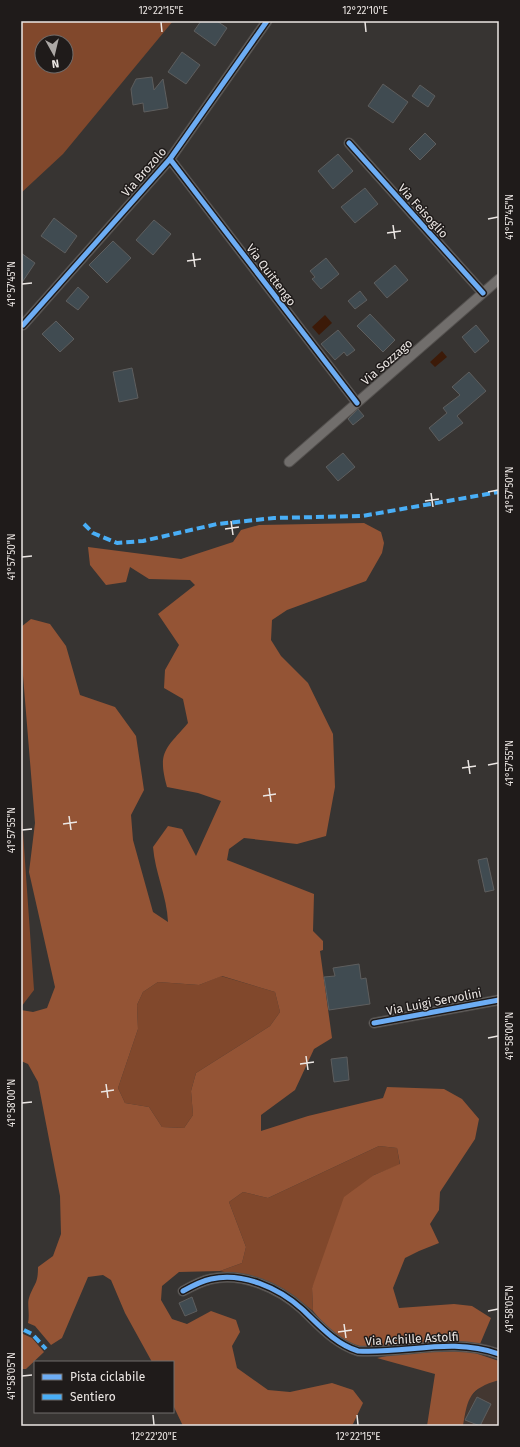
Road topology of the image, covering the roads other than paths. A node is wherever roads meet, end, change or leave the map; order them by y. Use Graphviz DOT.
graph roads {
  1 [pos="267,21"];
  2 [pos="349,143"];
  3 [pos="170,159"];
  4 [pos="499,279"];
  5 [pos="483,293"];
  6 [pos="23,325"];
  7 [pos="357,403"];
  8 [pos="289,462"];
  9 [pos="499,1000"];
  10 [pos="374,1024"];
  11 [pos="183,1291"];
  12 [pos="499,1354"];
  1 -- 3 [label="street, Via Brozolo"];
  2 -- 5 [label="street, Via Feisoglio"];
  3 -- 6 [label="street, Via Brozolo"];
  3 -- 7 [label="street, Via Quittengo"];
  4 -- 5 [label="street, Via Sozzago"];
  5 -- 7 [label="street, Via Sozzago"];
  7 -- 8 [label="street, Via Sozzago"];
  9 -- 10 [label="street, Via Luigi Servolini"];
  11 -- 12 [label="street, Via Achille Astolfi"];
}
